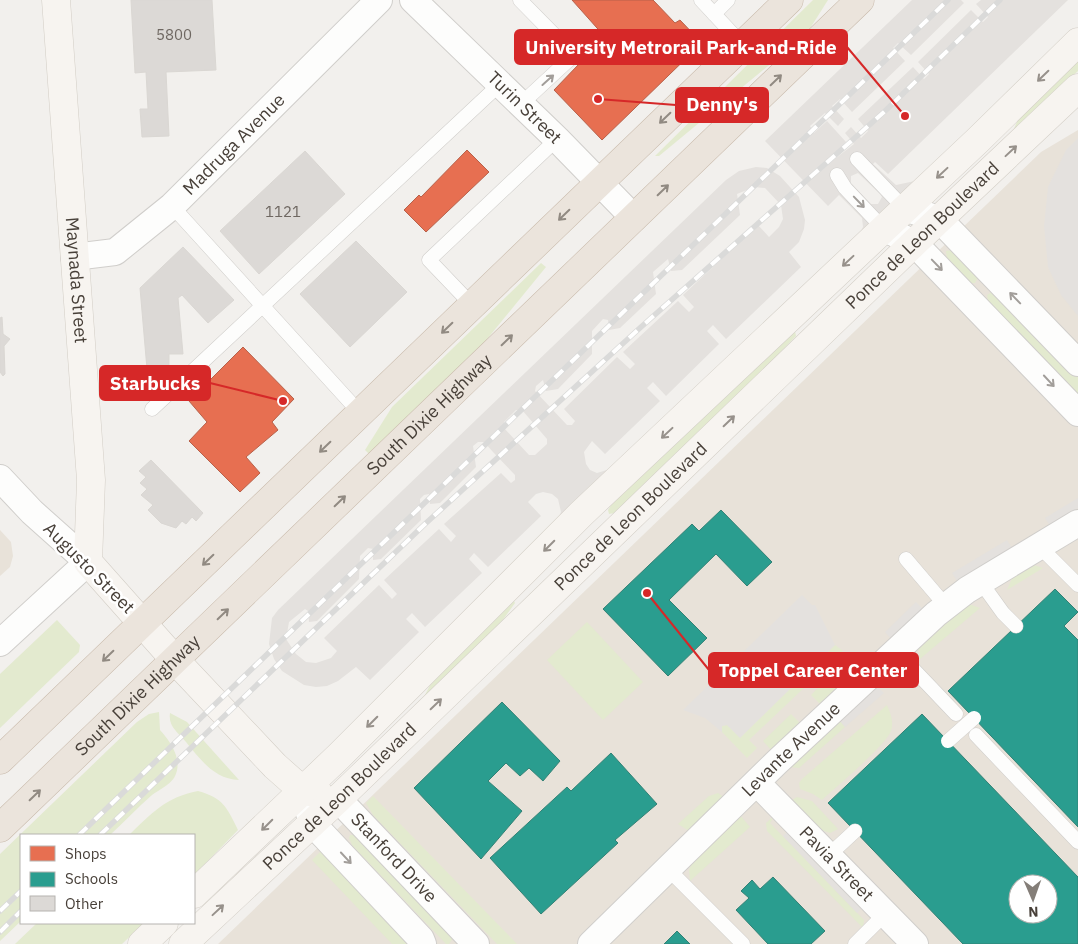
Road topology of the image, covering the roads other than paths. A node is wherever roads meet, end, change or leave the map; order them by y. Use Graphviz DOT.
graph roads {
  1 [pos="56,0"];
  2 [pos="378,0"];
  3 [pos="413,0"];
  4 [pos="520,0"];
  5 [pos="701,0"];
  6 [pos="728,0"];
  7 [pos="788,0"];
  8 [pos="860,0"];
  9 [pos="714,14"];
  10 [pos="1078,42"];
  11 [pos="742,44"];
  12 [pos="500,84"];
  13 [pos="1078,88"];
  14 [pos="521,104"];
  15 [pos="557,139"];
  16 [pos="858,160"];
  17 [pos="837,175"];
  18 [pos="600,181"];
  19 [pos="172,206"];
  20 [pos="904,208"];
  21 [pos="634,218"];
  22 [pos="938,219"];
  23 [pos="883,228"];
  24 [pos="914,243"];
  25 [pos="74,257"];
  26 [pos="994,276"];
  27 [pos="970,300"];
  28 [pos="471,304"];
  29 [pos="263,305"];
  30 [pos="1078,363"];
  31 [pos="152,409"];
  32 [pos="360,413"];
  33 [pos="1078,413"];
  34 [pos="0,478"];
  35 [pos="1078,523"];
  36 [pos="1039,546"];
  37 [pos="906,559"];
  38 [pos="88,562"];
  39 [pos="980,581"];
  40 [pos="1078,585"];
  41 [pos="946,606"];
  42 [pos="143,622"];
  43 [pos="1016,626"];
  44 [pos="0,643"];
  45 [pos="896,651"];
  46 [pos="175,660"];
  47 [pos="956,714"];
  48 [pos="974,718"];
  49 [pos="976,735"];
  50 [pos="948,741"];
  51 [pos="0,760"];
  52 [pos="758,784"];
  53 [pos="302,790"];
  54 [pos="338,799"];
  55 [pos="312,823"];
  56 [pos="0,828"];
  57 [pos="855,831"];
  58 [pos="1078,842"];
  59 [pos="829,855"];
  60 [pos="668,869"];
  61 [pos="195,893"];
  62 [pos="886,913"];
  63 [pos="163,924"];
  64 [pos="427,942"];
  65 [pos="142,944"];
  66 [pos="184,944"];
  67 [pos="476,944"];
  68 [pos="591,944"];
  69 [pos="742,944"];
  70 [pos="855,944"];
  71 [pos="915,944"];
  1 -- 25 [label="street, Maynada Street"];
  2 -- 19 [label="street, Madruga Avenue"];
  3 -- 12 [label="street, Turin Street"];
  14 -- 4 [label="lane, one-way"];
  5 -- 9 [label="lane"];
  6 -- 9 [label="lane"];
  7 -- 11 [label="highway"];
  21 -- 8 [label="highway, South Dixie Highway, one-way"];
  9 -- 11 [label="lane"];
  10 -- 20 [label="street, Ponce de Leon Boulevard, one-way"];
  11 -- 18 [label="highway, one-way"];
  12 -- 14 [label="street, Turin Street"];
  12 -- 29 [label="lane"];
  22 -- 13 [label="street, Ponce de Leon Boulevard, one-way"];
  14 -- 15 [label="street, Turin Street"];
  15 -- 18 [label="street, Turin Street"];
  15 -- 28 [label="lane"];
  16 -- 20 [label="lane"];
  17 -- 23 [label="lane, one-way"];
  18 -- 21 [label="street, Turin Street"];
  18 -- 28 [label="highway, one-way"];
  19 -- 25 [label="street, Madruga Avenue"];
  19 -- 29 [label="lane"];
  20 -- 22 [label="street"];
  20 -- 23 [label="street, Ponce de Leon Boulevard"];
  46 -- 21 [label="highway, South Dixie Highway, one-way"];
  22 -- 24 [label="street, Ponce de Leon Boulevard"];
  22 -- 26 [label="street"];
  23 -- 24 [label="street"];
  23 -- 53 [label="street, Ponce de Leon Boulevard, one-way"];
  24 -- 27 [label="street, one-way"];
  54 -- 24 [label="street, Ponce de Leon Boulevard, one-way"];
  25 -- 38 [label="street, Maynada Street"];
  26 -- 27 [label="street"];
  30 -- 26 [label="street, one-way"];
  27 -- 33 [label="street, one-way"];
  28 -- 32 [label="highway, one-way"];
  29 -- 31 [label="lane"];
  29 -- 32 [label="lane"];
  32 -- 42 [label="highway, one-way"];
  34 -- 38 [label="street, Augusto Street"];
  35 -- 36 [label="street, Levante Avenue"];
  36 -- 39 [label="street, Levante Avenue"];
  36 -- 40 [label="lane"];
  37 -- 41 [label="lane"];
  38 -- 42 [label="street, Augusto Street"];
  38 -- 44 [label="street"];
  39 -- 41 [label="street, Levante Avenue"];
  39 -- 43 [label="lane"];
  41 -- 45 [label="street, Levante Avenue"];
  42 -- 46 [label="street, Augusto Street"];
  42 -- 51 [label="highway, one-way"];
  45 -- 47 [label="lane"];
  45 -- 52 [label="street, Levante Avenue"];
  46 -- 53 [label="street, Stanford Drive"];
  56 -- 46 [label="highway, South Dixie Highway, one-way"];
  48 -- 50 [label="lane, bridge"];
  49 -- 58 [label="lane"];
  52 -- 59 [label="street, Pavia Street"];
  52 -- 60 [label="street, Levante Avenue"];
  53 -- 54 [label="street, Stanford Drive"];
  53 -- 55 [label="street, Stanford Drive"];
  53 -- 61 [label="street, Ponce de Leon Boulevard, one-way"];
  54 -- 55 [label="street, Ponce de Leon Boulevard"];
  54 -- 67 [label="street, Stanford Drive"];
  55 -- 64 [label="street, Stanford Drive, one-way"];
  66 -- 55 [label="street, Ponce de Leon Boulevard, one-way"];
  57 -- 59 [label="lane"];
  59 -- 62 [label="street, Pavia Street"];
  60 -- 68 [label="street, Levante Avenue"];
  60 -- 69 [label="lane"];
  62 -- 70 [label="lane"];
  62 -- 71 [label="street, Pavia Street"];
  63 -- 65 [label="street"];
}
